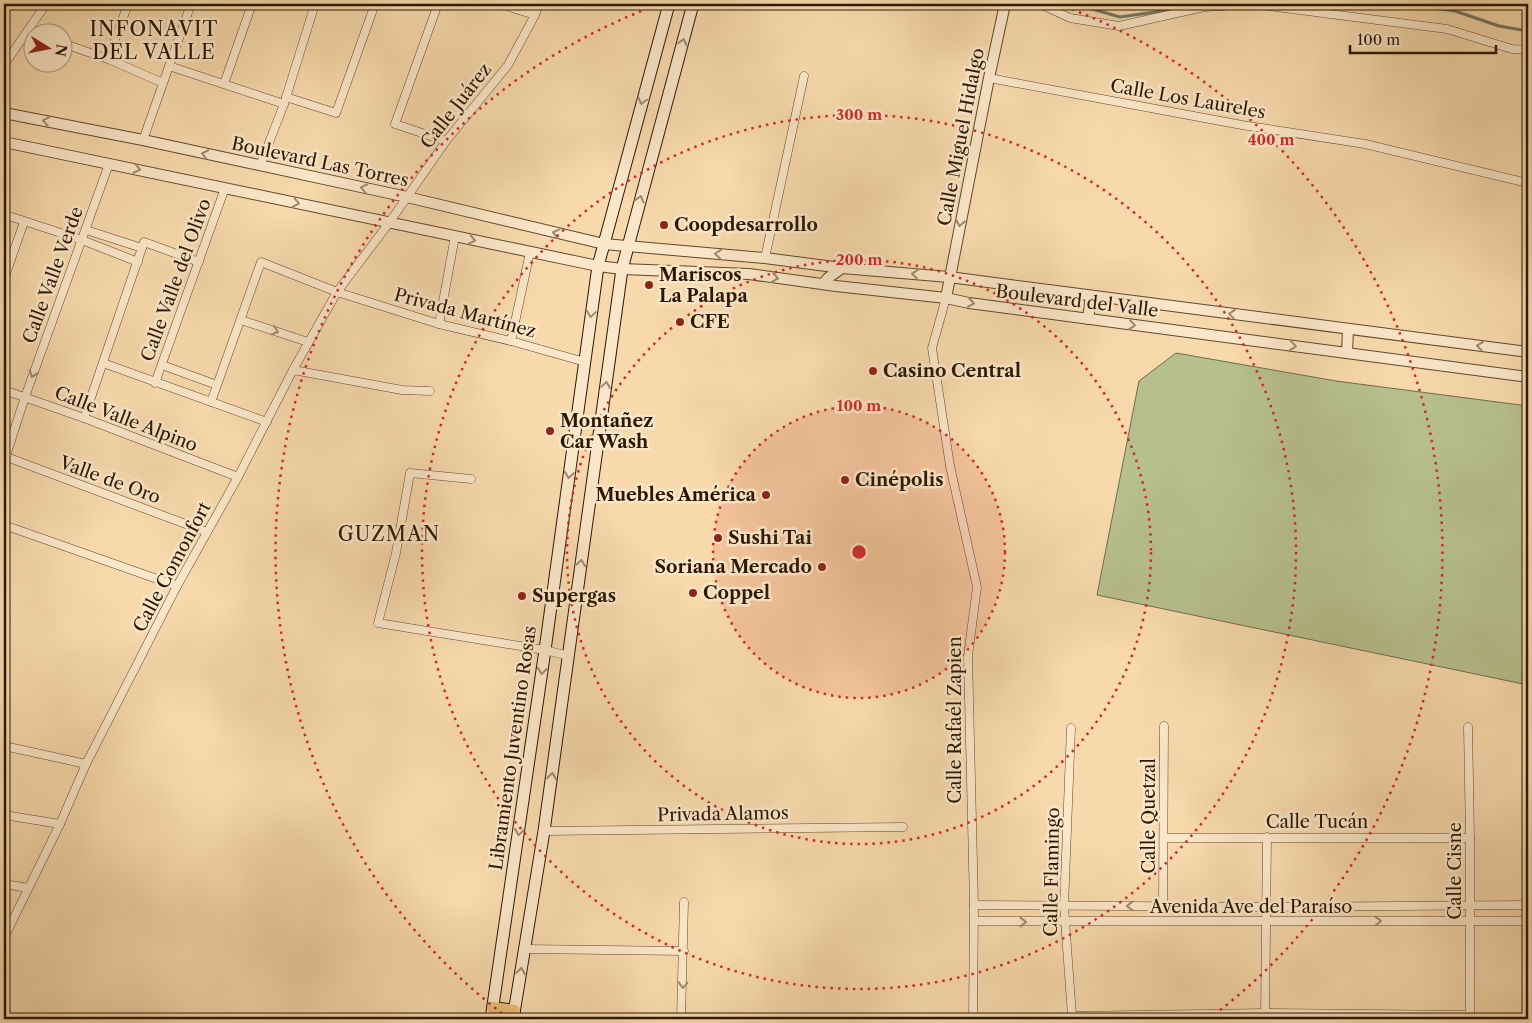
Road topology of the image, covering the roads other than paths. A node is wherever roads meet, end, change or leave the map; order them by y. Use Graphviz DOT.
graph roads {
  1 [pos="46,4"];
  2 [pos="128,4"];
  3 [pos="191,4"];
  4 [pos="252,4"];
  5 [pos="315,4"];
  6 [pos="375,4"];
  7 [pos="438,4"];
  8 [pos="500,4"];
  9 [pos="539,4"];
  10 [pos="669,4"];
  11 [pos="693,4"];
  12 [pos="1005,4"];
  13 [pos="1040,4"];
  14 [pos="1253,4"];
  15 [pos="535,16"];
  16 [pos="36,22"];
  17 [pos="22,43"];
  18 [pos="72,46"];
  19 [pos="1528,50"];
  20 [pos="108,59"];
  21 [pos="4,65"];
  22 [pos="169,66"];
  23 [pos="804,76"];
  24 [pos="989,78"];
  25 [pos="163,83"];
  26 [pos="224,84"];
  27 [pos="285,100"];
  28 [pos="4,113"];
  29 [pos="143,140"];
  30 [pos="446,141"];
  31 [pos="4,142"];
  32 [pos="109,164"];
  33 [pos="260,166"];
  34 [pos="1528,183"];
  35 [pos="226,188"];
  36 [pos="407,197"];
  37 [pos="12,217"];
  38 [pos="24,222"];
  39 [pos="389,223"];
  40 [pos="86,230"];
  41 [pos="455,236"];
  42 [pos="82,240"];
  43 [pos="604,244"];
  44 [pos="143,245"];
  45 [pos="628,246"];
  46 [pos="530,252"];
  47 [pos="765,258"];
  48 [pos="138,262"];
  49 [pos="199,262"];
  50 [pos="598,266"];
  51 [pos="842,268"];
  52 [pos="622,269"];
  53 [pos="950,277"];
  54 [pos="4,279"];
  55 [pos="823,284"];
  56 [pos="337,292"];
  57 [pos="1091,296"];
  58 [pos="946,298"];
  59 [pos="1088,319"];
  60 [pos="241,320"];
  61 [pos="439,324"];
  62 [pos="1348,329"];
  63 [pos="511,341"];
  64 [pos="308,342"];
  65 [pos="1528,352"];
  66 [pos="1347,353"];
  67 [pos="585,362"];
  68 [pos="103,363"];
  69 [pos="162,365"];
  70 [pos="293,370"];
  71 [pos="1528,377"];
  72 [pos="155,383"];
  73 [pos="217,385"];
  74 [pos="4,390"];
  75 [pos="430,391"];
  76 [pos="25,397"];
  77 [pos="211,402"];
  78 [pos="84,418"];
  79 [pos="267,422"];
  80 [pos="4,458"];
  81 [pos="238,478"];
  82 [pos="471,479"];
  83 [pos="4,525"];
  84 [pos="207,532"];
  85 [pos="177,586"];
  86 [pos="546,650"];
  87 [pos="569,656"];
  88 [pos="1164,726"];
  89 [pos="1468,727"];
  90 [pos="1071,728"];
  91 [pos="4,746"];
  92 [pos="86,764"];
  93 [pos="4,815"];
  94 [pos="60,824"];
  95 [pos="903,827"];
  96 [pos="544,831"];
  97 [pos="1267,837"];
  98 [pos="1164,838"];
  99 [pos="1470,838"];
  100 [pos="4,884"];
  101 [pos="28,888"];
  102 [pos="684,902"];
  103 [pos="974,905"];
  104 [pos="1470,905"];
  105 [pos="1528,905"];
  106 [pos="1064,906"];
  107 [pos="1163,906"];
  108 [pos="1266,907"];
  109 [pos="1470,920"];
  110 [pos="1528,921"];
  111 [pos="974,922"];
  112 [pos="1064,922"];
  113 [pos="1266,922"];
  114 [pos="4,938"];
  115 [pos="525,949"];
  116 [pos="684,951"];
  117 [pos="492,1014"];
  118 [pos="514,1015"];
  119 [pos="1265,1016"];
  120 [pos="681,1019"];
  121 [pos="973,1019"];
  1 -- 16 [label="street"];
  2 -- 20 [label="street"];
  3 -- 22 [label="street"];
  4 -- 26 [label="street"];
  5 -- 27 [label="street"];
  6 -- 27 [label="street"];
  7 -- 30 [label="street"];
  8 -- 15 [label="street"];
  9 -- 15 [label="street, Calle Juárez"];
  10 -- 43 [label="main road, Libramiento Juventino Rosas, one-way"];
  45 -- 11 [label="main road, one-way"];
  12 -- 24 [label="street, Calle Miguel Hidalgo"];
  13 -- 14 [label="street"];
  14 -- 19 [label="street"];
  15 -- 30 [label="street, Calle Juárez"];
  17 -- 21 [label="street"];
  18 -- 20 [label="street"];
  20 -- 25 [label="street"];
  22 -- 25 [label="street"];
  22 -- 26 [label="street"];
  23 -- 47 [label="street"];
  24 -- 34 [label="street, Calle Los Laureles"];
  24 -- 53 [label="street, Calle Miguel Hidalgo, one-way"];
  25 -- 29 [label="street"];
  26 -- 27 [label="street"];
  27 -- 33 [label="street"];
  29 -- 28 [label="street, Boulevard Las Torres, one-way"];
  33 -- 29 [label="street, Boulevard Las Torres, one-way"];
  30 -- 36 [label="street, Calle Juárez"];
  31 -- 32 [label="street"];
  32 -- 35 [label="street, one-way"];
  32 -- 40 [label="street, Calle Valle Verde"];
  36 -- 33 [label="street, Boulevard Las Torres, one-way"];
  35 -- 39 [label="street, one-way"];
  35 -- 49 [label="street, Calle Valle del Olivo"];
  36 -- 39 [label="street, Calle Juárez"];
  43 -- 36 [label="street, Boulevard Las Torres, one-way"];
  37 -- 38 [label="street"];
  38 -- 42 [label="street"];
  38 -- 54 [label="street"];
  39 -- 41 [label="street"];
  39 -- 56 [label="street, Calle Comonfort"];
  40 -- 42 [label="street, Calle Valle Verde"];
  40 -- 44 [label="street"];
  41 -- 46 [label="street, one-way"];
  41 -- 61 [label="street"];
  42 -- 48 [label="street"];
  42 -- 76 [label="street, Calle Valle Verde, one-way"];
  43 -- 45 [label="street, Boulevard Las Torres"];
  43 -- 50 [label="main road, Libramiento Juventino Rosas"];
  44 -- 48 [label="street"];
  44 -- 49 [label="street"];
  47 -- 45 [label="street, Boulevard del Valle, one-way"];
  45 -- 52 [label="main road"];
  46 -- 50 [label="street"];
  46 -- 63 [label="street"];
  47 -- 51 [label="street, Boulevard del Valle"];
  48 -- 68 [label="street"];
  49 -- 69 [label="street, Calle Valle del Olivo"];
  50 -- 52 [label="street"];
  50 -- 67 [label="main road, Libramiento Juventino Rosas, one-way"];
  53 -- 51 [label="street, Boulevard del Valle, one-way"];
  51 -- 55 [label="street"];
  52 -- 55 [label="street, Boulevard del Valle, one-way"];
  87 -- 52 [label="main road, one-way"];
  53 -- 57 [label="street, Boulevard del Valle"];
  53 -- 58 [label="street, Calle Rafaél Zapien"];
  55 -- 58 [label="street, Boulevard del Valle"];
  56 -- 60 [label="street, Privada Martínez"];
  56 -- 61 [label="street, Privada Martínez"];
  56 -- 64 [label="street, Calle Comonfort"];
  57 -- 59 [label="street"];
  62 -- 57 [label="street, Boulevard del Valle, one-way"];
  58 -- 59 [label="street, Boulevard del Valle, one-way"];
  58 -- 103 [label="street, Calle Rafaél Zapien"];
  59 -- 66 [label="street, Boulevard del Valle, one-way"];
  60 -- 64 [label="street, one-way"];
  60 -- 73 [label="street"];
  61 -- 63 [label="street, Privada Martínez"];
  65 -- 62 [label="street, Boulevard del Valle, one-way"];
  62 -- 66 [label="street"];
  63 -- 67 [label="street, Privada Martínez"];
  64 -- 70 [label="street, Calle Comonfort"];
  66 -- 71 [label="street, Boulevard del Valle"];
  67 -- 86 [label="main road, Libramiento Juventino Rosas, one-way"];
  68 -- 72 [label="street"];
  68 -- 78 [label="street"];
  69 -- 72 [label="street, Calle Valle del Olivo"];
  69 -- 73 [label="street"];
  70 -- 75 [label="street"];
  70 -- 79 [label="street, Calle Comonfort"];
  72 -- 77 [label="street"];
  73 -- 77 [label="street"];
  74 -- 76 [label="street, Calle Valle Alpino"];
  76 -- 78 [label="street, Calle Valle Alpino"];
  76 -- 80 [label="street, Calle Valle Verde"];
  77 -- 79 [label="street"];
  78 -- 81 [label="street, Calle Valle Alpino"];
  79 -- 81 [label="street, Calle Comonfort"];
  80 -- 84 [label="street, Valle de Oro"];
  81 -- 84 [label="street, Calle Comonfort"];
  82 -- 86 [label="street"];
  83 -- 85 [label="street"];
  84 -- 85 [label="street, Calle Comonfort"];
  85 -- 92 [label="street, Calle Comonfort"];
  86 -- 87 [label="street"];
  86 -- 117 [label="main road, Libramiento Juventino Rosas, one-way"];
  96 -- 87 [label="main road, one-way"];
  88 -- 98 [label="street, Calle Quetzal"];
  89 -- 99 [label="street, Calle Cisne"];
  90 -- 106 [label="street, Calle Flamingo"];
  91 -- 92 [label="street"];
  92 -- 94 [label="street, Calle Comonfort"];
  93 -- 94 [label="street"];
  94 -- 101 [label="street, Calle Comonfort"];
  95 -- 96 [label="street, Privada Alamos"];
  96 -- 115 [label="main road"];
  97 -- 98 [label="street, Calle Tucán"];
  97 -- 99 [label="street, Calle Tucán"];
  97 -- 108 [label="street"];
  98 -- 107 [label="street, Calle Quetzal"];
  99 -- 104 [label="street, Calle Cisne"];
  100 -- 101 [label="street"];
  101 -- 114 [label="street, Calle Comonfort"];
  102 -- 116 [label="street"];
  103 -- 106 [label="street, Avenida Ave del Paraíso"];
  103 -- 111 [label="street, Calle Rafaél Zapien"];
  104 -- 105 [label="street, Avenida Ave del Paraíso"];
  104 -- 108 [label="street, Avenida Ave del Paraíso"];
  104 -- 109 [label="street, Calle Cisne"];
  107 -- 106 [label="street, Avenida Ave del Paraíso, one-way"];
  106 -- 112 [label="street, Calle Flamingo"];
  107 -- 108 [label="street, Avenida Ave del Paraíso"];
  108 -- 113 [label="street"];
  109 -- 110 [label="street, Avenida Ave del Paraíso"];
  113 -- 109 [label="street, Avenida Ave del Paraíso, one-way"];
  109 -- 119 [label="street, Calle Cisne"];
  111 -- 112 [label="street, Avenida Ave del Paraíso, one-way"];
  111 -- 121 [label="street, Calle Rafaél Zapien"];
  112 -- 113 [label="street, Avenida Ave del Paraíso"];
  112 -- 119 [label="street, Calle Flamingo"];
  113 -- 119 [label="street"];
  115 -- 116 [label="street"];
  118 -- 115 [label="main road, one-way"];
  116 -- 120 [label="street, one-way"];
  117 -- 118 [label="main road"];
}
